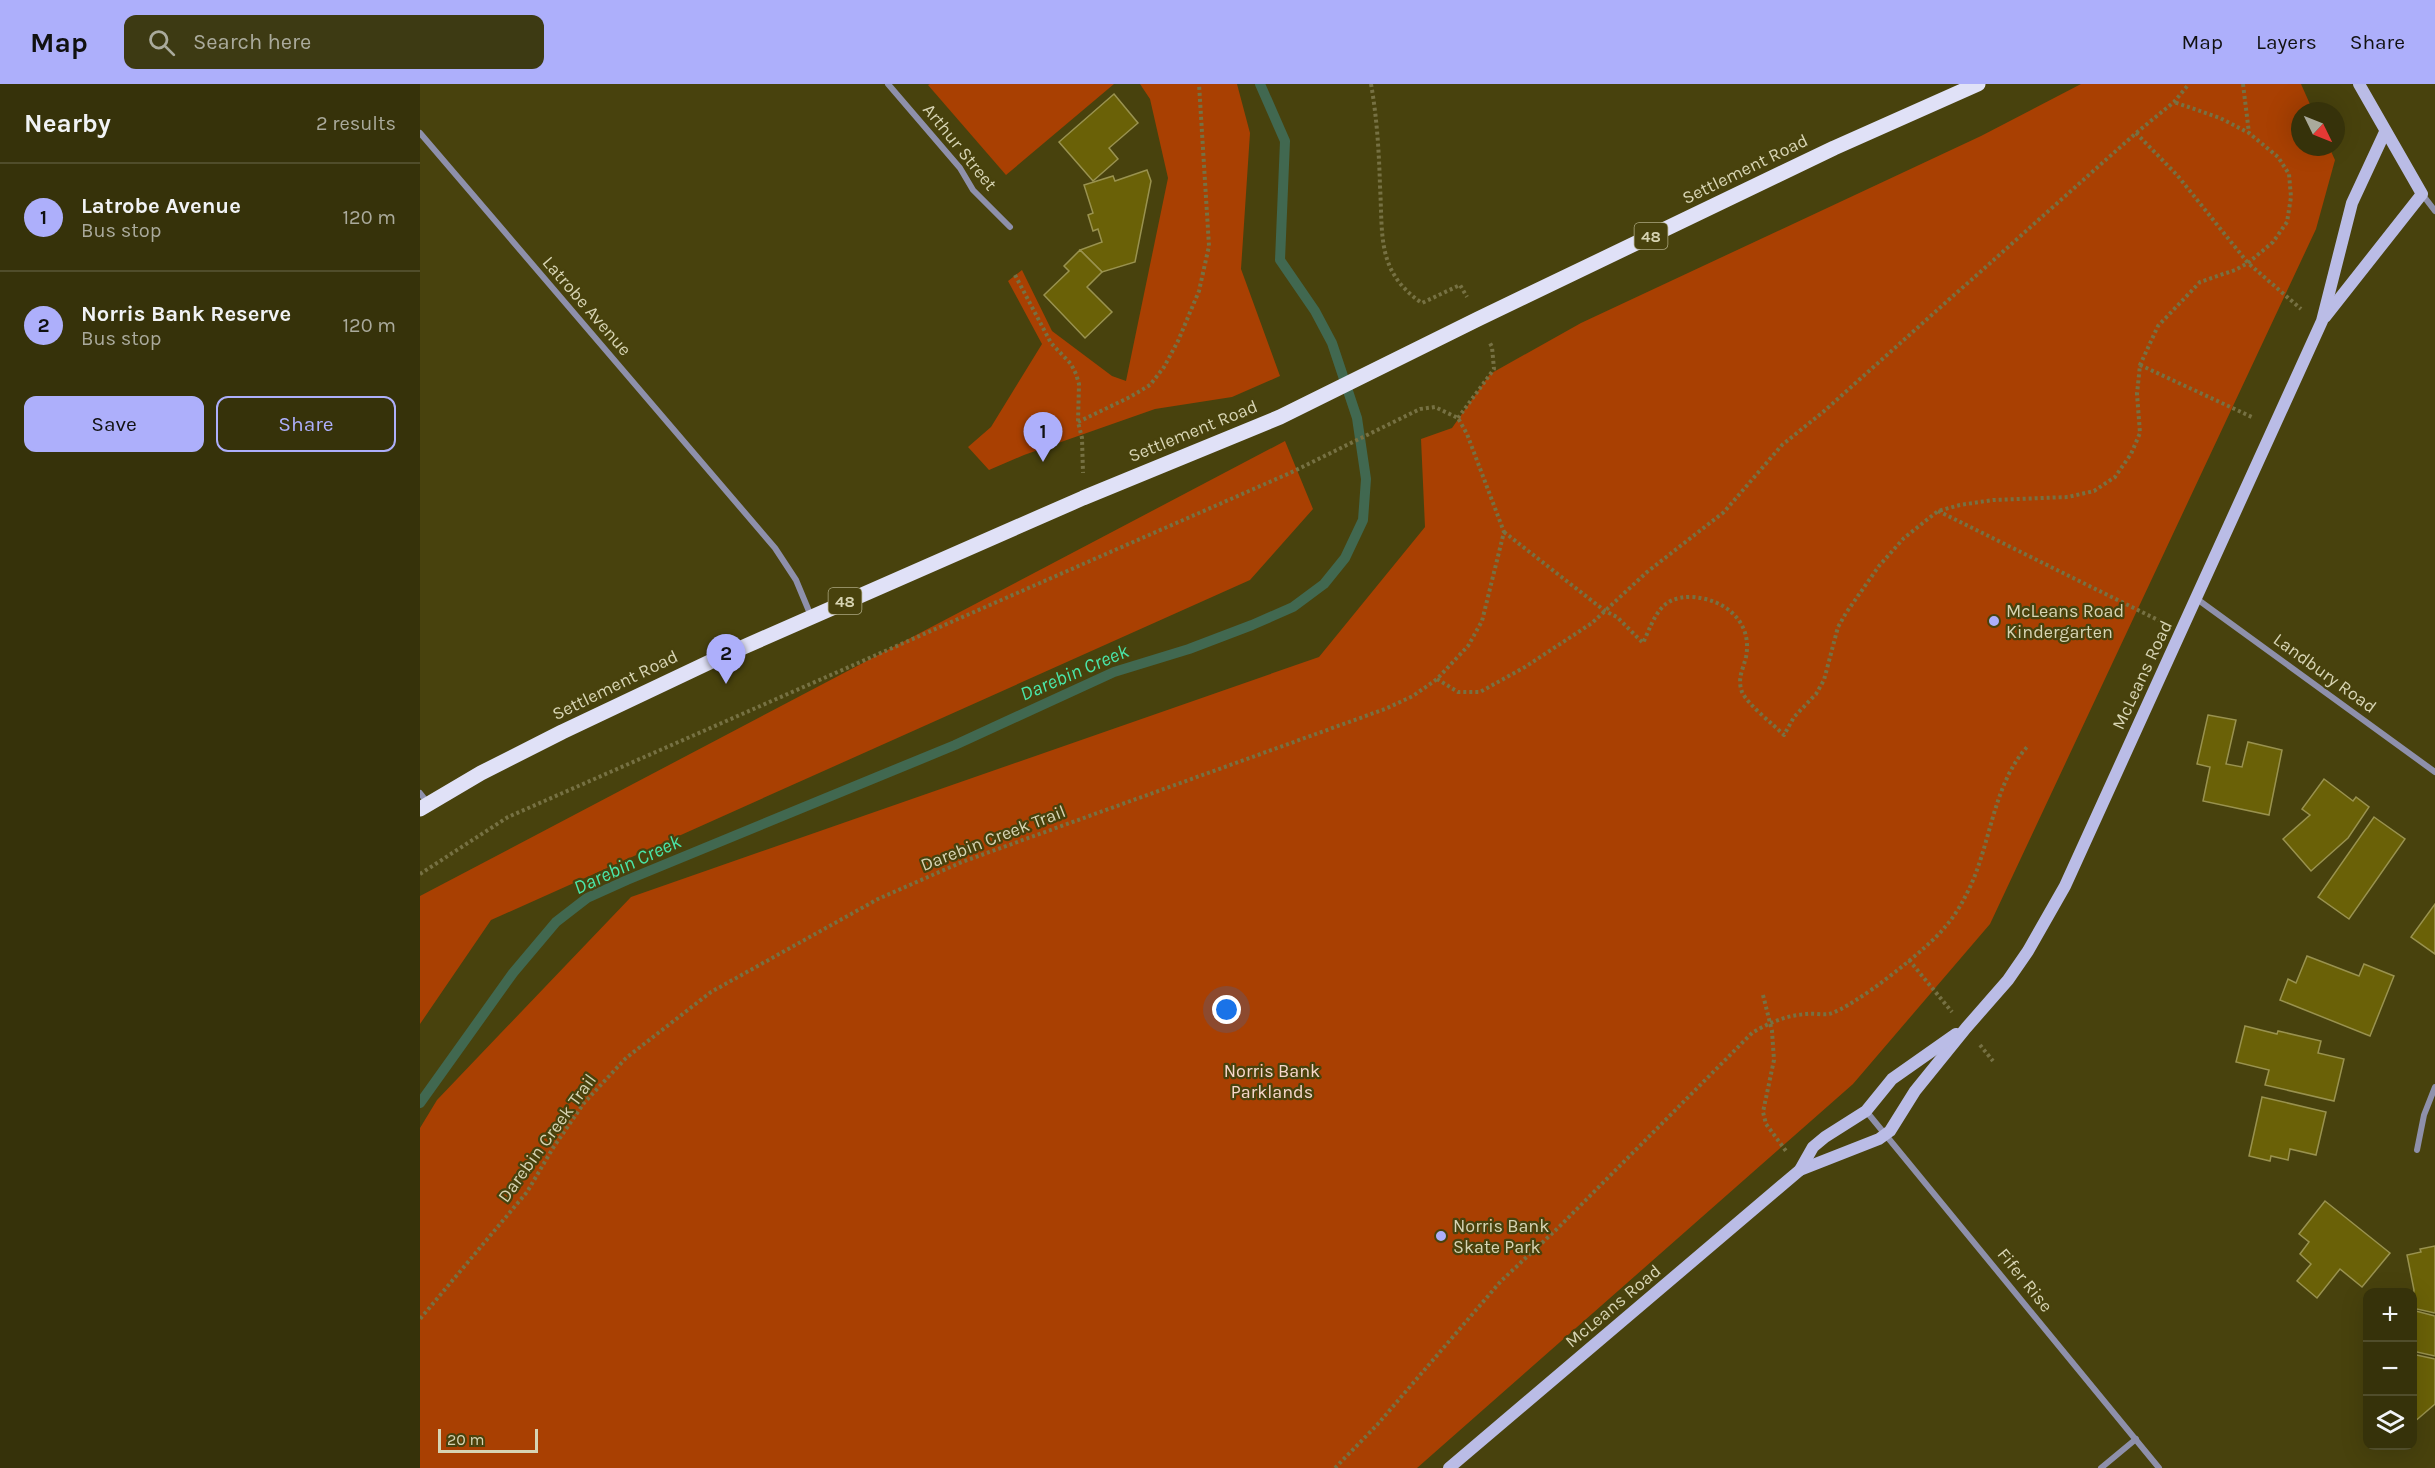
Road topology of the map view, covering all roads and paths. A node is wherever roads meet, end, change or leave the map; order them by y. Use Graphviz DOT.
graph roads {
  1 [pos="888,84"];
  2 [pos="1199,84"];
  3 [pos="1371,84"];
  4 [pos="1978,84"];
  5 [pos="2189,84"];
  6 [pos="2243,84"];
  7 [pos="2359,84"];
  8 [pos="2174,102"];
  9 [pos="2385,132"];
  10 [pos="420,133"];
  11 [pos="2136,133"];
  12 [pos="2249,133"];
  13 [pos="2422,194"];
  14 [pos="2435,211"];
  15 [pos="1010,227"];
  16 [pos="2248,263"];
  17 [pos="1015,275"];
  18 [pos="1478,319"];
  19 [pos="2322,321"];
  20 [pos="2140,365"];
  21 [pos="1458,418"];
  22 [pos="1078,422"];
  23 [pos="2274,427"];
  24 [pos="1083,498"];
  25 [pos="1938,511"];
  26 [pos="1504,532"];
  27 [pos="2197,599"];
  28 [pos="1605,611"];
  29 [pos="811,616"];
  30 [pos="2182,632"];
  31 [pos="1437,679"];
  32 [pos="2027,747"];
  33 [pos="2435,772"];
  34 [pos="423,802"];
  35 [pos="420,874"];
  36 [pos="1909,960"];
  37 [pos="1763,995"];
  38 [pos="1770,1022"];
  39 [pos="1966,1028"];
  40 [pos="2435,1087"];
  41 [pos="1866,1111"];
  42 [pos="1886,1134"];
  43 [pos="2417,1150"];
  44 [pos="1800,1170"];
  45 [pos="420,1319"];
  46 [pos="2136,1439"];
  47 [pos="1335,1468"];
  48 [pos="1449,1468"];
  49 [pos="2101,1468"];
  50 [pos="2159,1468"];
  1 -- 15 [label="street, Arthur Street"];
  2 -- 22 [label="path"];
  3 -- 18 [label="path"];
  4 -- 18 [label="main road, Settlement Road / 48"];
  5 -- 8 [label="path"];
  6 -- 12 [label="path"];
  7 -- 9 [label="street"];
  8 -- 11 [label="path"];
  8 -- 12 [label="path"];
  9 -- 13 [label="street"];
  9 -- 19 [label="street, McLeans Road"];
  10 -- 29 [label="street, Latrobe Avenue"];
  11 -- 16 [label="path"];
  11 -- 28 [label="path"];
  12 -- 16 [label="path"];
  13 -- 14 [label="street"];
  13 -- 19 [label="street, McLeans Road"];
  16 -- 19 [label="path"];
  16 -- 20 [label="path"];
  17 -- 22 [label="path"];
  18 -- 21 [label="path"];
  18 -- 24 [label="main road, Settlement Road / 48"];
  19 -- 23 [label="street, McLeans Road"];
  20 -- 23 [label="path"];
  20 -- 25 [label="path"];
  21 -- 26 [label="path"];
  21 -- 35 [label="path"];
  22 -- 24 [label="path"];
  23 -- 27 [label="street, McLeans Road"];
  24 -- 29 [label="main road, Settlement Road / 48"];
  25 -- 28 [label="path"];
  25 -- 30 [label="path"];
  26 -- 28 [label="path"];
  26 -- 31 [label="path, Darebin Creek Trail"];
  27 -- 30 [label="street, McLeans Road"];
  27 -- 33 [label="street, Landbury Road"];
  28 -- 31 [label="path"];
  29 -- 34 [label="main road, Settlement Road / 48"];
  30 -- 39 [label="street, McLeans Road"];
  31 -- 45 [label="path, Darebin Creek Trail"];
  32 -- 36 [label="path"];
  36 -- 38 [label="path"];
  36 -- 39 [label="path"];
  37 -- 38 [label="path"];
  38 -- 44 [label="path"];
  38 -- 47 [label="path"];
  39 -- 41 [label="street, McLeans Road"];
  39 -- 42 [label="street, McLeans Road"];
  40 -- 43 [label="street"];
  41 -- 42 [label="street, Fifer Rise"];
  41 -- 44 [label="street, McLeans Road"];
  42 -- 44 [label="street, McLeans Road"];
  42 -- 46 [label="street, Fifer Rise"];
  44 -- 48 [label="street, McLeans Road"];
  46 -- 49 [label="street"];
  46 -- 50 [label="street, Fifer Rise"];
}
